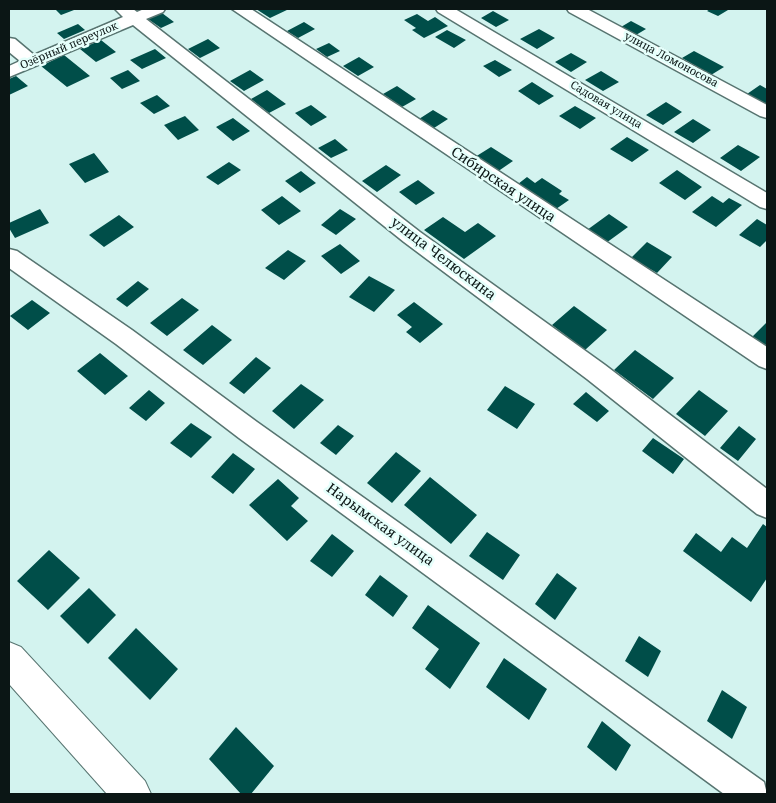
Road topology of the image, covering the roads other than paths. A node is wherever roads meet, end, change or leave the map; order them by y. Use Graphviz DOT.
graph roads {
  1 [pos="157,9"];
  2 [pos="240,9"];
  3 [pos="444,9"];
  4 [pos="575,9"];
  5 [pos="129,13"];
  6 [pos="9,43"];
  7 [pos="32,62"];
  8 [pos="9,72"];
  9 [pos="767,112"];
  10 [pos="767,202"];
  11 [pos="9,256"];
  12 [pos="767,359"];
  13 [pos="767,505"];
  14 [pos="9,659"];
  15 [pos="132,794"];
  16 [pos="752,794"];
  1 -- 5 [label="street, Озёрный переулок"];
  2 -- 12 [label="street, Сибирская улица"];
  3 -- 10 [label="street, Садовая улица"];
  4 -- 9 [label="street, улица Ломоносова"];
  5 -- 7 [label="street, Озёрный переулок"];
  5 -- 13 [label="street, улица Челюскина"];
  6 -- 7 [label="street"];
  7 -- 8 [label="street, Озёрный переулок"];
  11 -- 16 [label="street, Нарымская улица"];
  14 -- 15 [label="main road"];
}
